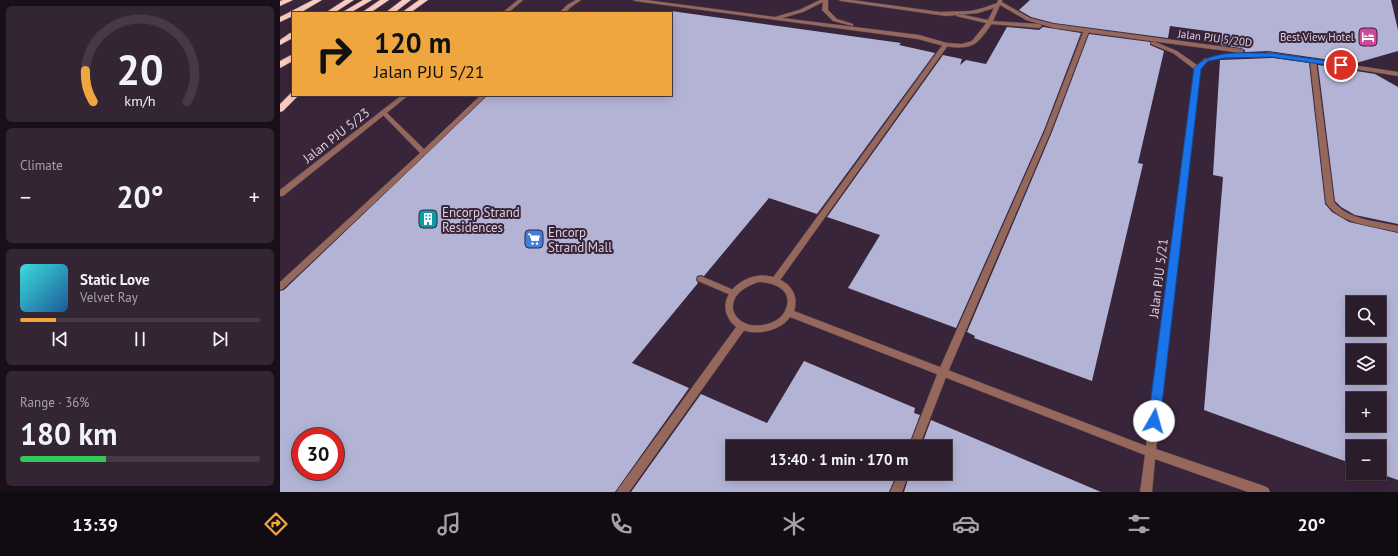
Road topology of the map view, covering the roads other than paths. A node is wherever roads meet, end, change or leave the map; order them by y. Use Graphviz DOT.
graph roads {
  1 [pos="289,0"];
  2 [pos="318,0"];
  3 [pos="350,0"];
  4 [pos="368,0"];
  5 [pos="385,0"];
  6 [pos="407,0"];
  7 [pos="424,0"];
  8 [pos="520,0"];
  9 [pos="580,0"];
  10 [pos="635,0"];
  11 [pos="825,0"];
  12 [pos="840,0"];
  13 [pos="1000,1"];
  14 [pos="280,4"];
  15 [pos="295,12"];
  16 [pos="331,12"];
  17 [pos="347,12"];
  18 [pos="367,12"];
  19 [pos="390,12"];
  20 [pos="406,12"];
  21 [pos="506,12"];
  22 [pos="563,12"];
  23 [pos="941,13"];
  24 [pos="292,14"];
  25 [pos="771,19"];
  26 [pos="280,20"];
  27 [pos="990,22"];
  28 [pos="1054,26"];
  29 [pos="1086,31"];
  30 [pos="875,32"];
  31 [pos="292,36"];
  32 [pos="1143,39"];
  33 [pos="280,43"];
  34 [pos="292,44"];
  35 [pos="946,44"];
  36 [pos="280,50"];
  37 [pos="1272,55"];
  38 [pos="292,58"];
  39 [pos="1313,61"];
  40 [pos="280,65"];
  41 [pos="1197,68"];
  42 [pos="1398,74"];
  43 [pos="292,91"];
  44 [pos="293,96"];
  45 [pos="405,96"];
  46 [pos="483,96"];
  47 [pos="280,99"];
  48 [pos="280,109"];
  49 [pos="384,113"];
  50 [pos="424,153"];
  51 [pos="280,194"];
  52 [pos="1398,229"];
  53 [pos="701,279"];
  54 [pos="775,281"];
  55 [pos="280,287"];
  56 [pos="733,293"];
  57 [pos="789,313"];
  58 [pos="742,326"];
  59 [pos="943,372"];
  60 [pos="917,440"];
  61 [pos="1150,452"];
  62 [pos="901,480"];
  63 [pos="622,492"];
  64 [pos="896,492"];
  65 [pos="1146,492"];
  66 [pos="1264,492"];
  1 -- 14 [label="highway"];
  2 -- 15 [label="highway"];
  3 -- 16 [label="highway"];
  4 -- 17 [label="highway"];
  5 -- 18 [label="highway"];
  6 -- 19 [label="highway"];
  7 -- 20 [label="highway"];
  8 -- 21 [label="street"];
  9 -- 22 [label="street"];
  10 -- 25 [label="street"];
  11 -- 25 [label="street"];
  11 -- 30 [label="street"];
  12 -- 23 [label="street, Jalan PJU 5/20D"];
  13 -- 23 [label="street, Jalan PJU 5/20D"];
  13 -- 27 [label="street"];
  13 -- 28 [label="street, Jalan PJU 5/20D"];
  23 -- 27 [label="street, Jalan PJU 5/20D"];
  24 -- 26 [label="highway"];
  25 -- 30 [label="street"];
  27 -- 28 [label="street, Jalan PJU 5/20D"];
  27 -- 35 [label="street"];
  28 -- 29 [label="street, Jalan PJU 5/20D"];
  29 -- 32 [label="street, Jalan PJU 5/20D"];
  29 -- 59 [label="street"];
  30 -- 35 [label="street"];
  31 -- 33 [label="highway"];
  32 -- 37 [label="street, Jalan PJU 5/20D"];
  32 -- 41 [label="street"];
  34 -- 36 [label="highway"];
  35 -- 54 [label="street"];
  37 -- 39 [label="street, Jalan PJU 5/20D"];
  37 -- 41 [label="street"];
  38 -- 40 [label="highway"];
  39 -- 42 [label="street, Jalan PJU 5/20D"];
  39 -- 52 [label="street"];
  41 -- 61 [label="street, Jalan PJU 5/21"];
  43 -- 47 [label="highway"];
  44 -- 48 [label="highway"];
  45 -- 49 [label="street, Jalan PJU 5/23"];
  46 -- 50 [label="street"];
  49 -- 50 [label="street"];
  49 -- 51 [label="street, Jalan PJU 5/23"];
  50 -- 55 [label="street"];
  53 -- 56 [label="street"];
  54 -- 56 [label="street"];
  54 -- 57 [label="street"];
  56 -- 58 [label="street"];
  57 -- 58 [label="street"];
  57 -- 59 [label="street"];
  58 -- 63 [label="street"];
  59 -- 60 [label="street"];
  59 -- 61 [label="street"];
  61 -- 65 [label="street, Jalan PJU 5/21"];
  61 -- 66 [label="street"];
  62 -- 64 [label="street"];
}
